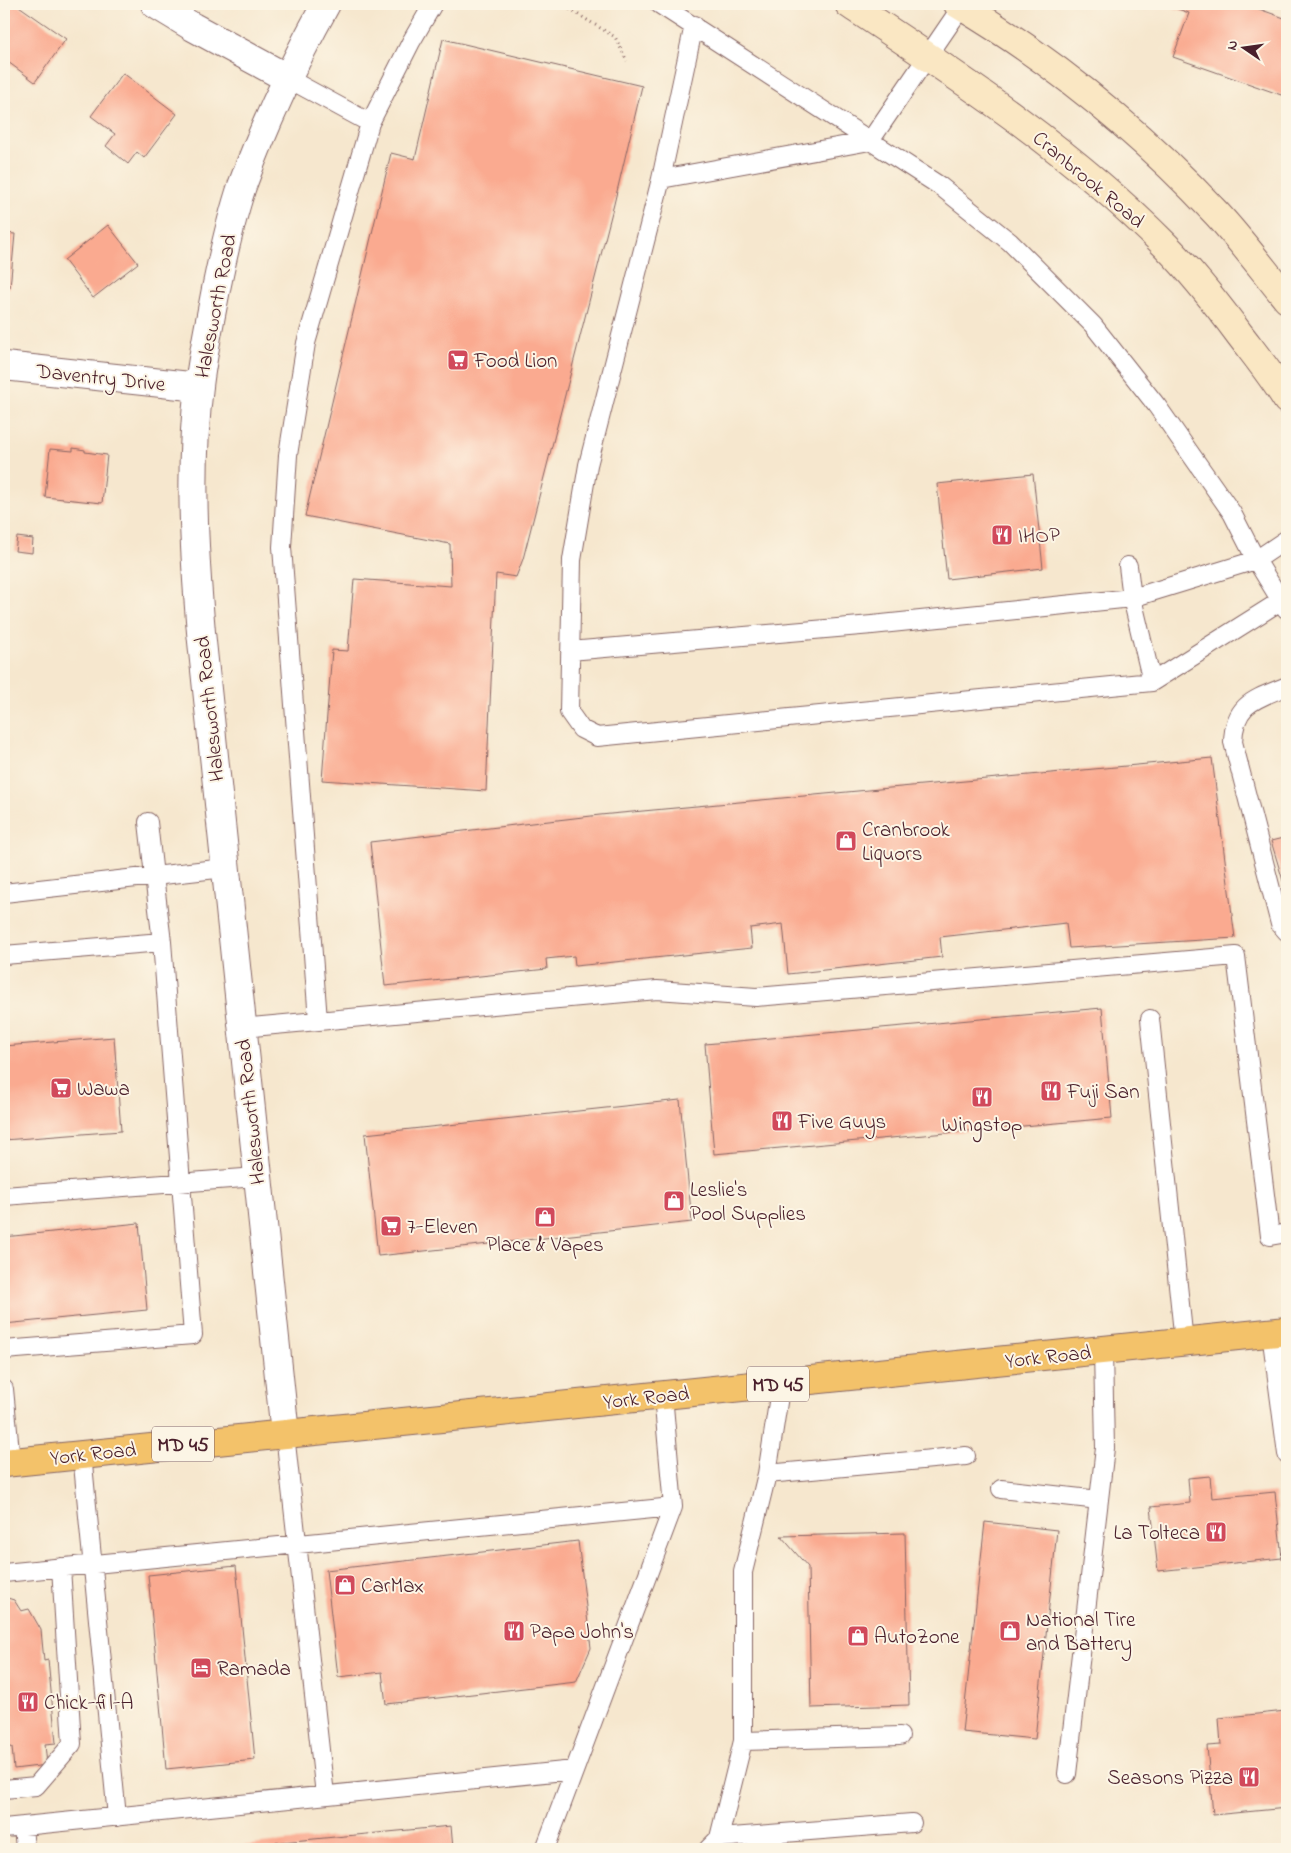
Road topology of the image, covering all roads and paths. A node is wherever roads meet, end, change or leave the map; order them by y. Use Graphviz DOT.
graph roads {
  1 [pos="155,4"];
  2 [pos="326,4"];
  3 [pos="433,4"];
  4 [pos="561,4"];
  5 [pos="659,4"];
  6 [pos="849,4"];
  7 [pos="960,5"];
  8 [pos="694,25"];
  9 [pos="928,56"];
  10 [pos="627,61"];
  11 [pos="287,78"];
  12 [pos="370,123"];
  13 [pos="870,141"];
  14 [pos="661,179"];
  15 [pos="1287,299"];
  16 [pos="4,366"];
  17 [pos="199,387"];
  18 [pos="1287,400"];
  19 [pos="1287,539"];
  20 [pos="1256,560"];
  21 [pos="1128,566"];
  22 [pos="1132,598"];
  23 [pos="1285,603"];
  24 [pos="570,651"];
  25 [pos="1152,682"];
  26 [pos="1287,686"];
  27 [pos="148,822"];
  28 [pos="225,868"];
  29 [pos="154,876"];
  30 [pos="4,893"];
  31 [pos="1287,932"];
  32 [pos="162,942"];
  33 [pos="4,955"];
  34 [pos="1150,1019"];
  35 [pos="318,1020"];
  36 [pos="242,1028"];
  37 [pos="257,1176"];
  38 [pos="181,1182"];
  39 [pos="4,1196"];
  40 [pos="1287,1233"];
  41 [pos="1279,1332"];
  42 [pos="1184,1342"];
  43 [pos="4,1350"];
  44 [pos="1103,1351"];
  45 [pos="781,1384"];
  46 [pos="4,1389"];
  47 [pos="663,1395"];
  48 [pos="285,1434"];
  49 [pos="82,1454"];
  50 [pos="1287,1454"];
  51 [pos="966,1456"];
  52 [pos="7,1462"];
  53 [pos="767,1474"];
  54 [pos="1001,1489"];
  55 [pos="1099,1500"];
  56 [pos="673,1507"];
  57 [pos="296,1544"];
  58 [pos="93,1564"];
  59 [pos="61,1567"];
  60 [pos="4,1573"];
  61 [pos="900,1736"];
  62 [pos="743,1741"];
  63 [pos="574,1770"];
  64 [pos="1067,1774"];
  65 [pos="4,1789"];
  66 [pos="325,1795"];
  67 [pos="117,1817"];
  68 [pos="912,1824"];
  69 [pos="23,1826"];
  70 [pos="4,1828"];
  71 [pos="714,1844"];
  72 [pos="25,1849"];
  73 [pos="545,1849"];
  1 -- 11 [label="street"];
  2 -- 11 [label="street, Halesworth Road"];
  3 -- 12 [label="lane"];
  4 -- 10 [label="path"];
  5 -- 8 [label="lane"];
  6 -- 9 [label="street, Cranbrook Road"];
  7 -- 9 [label="lane"];
  7 -- 15 [label="street"];
  8 -- 13 [label="lane"];
  8 -- 14 [label="lane"];
  9 -- 13 [label="lane"];
  9 -- 18 [label="street, Cranbrook Road"];
  11 -- 12 [label="lane"];
  11 -- 17 [label="street, Halesworth Road"];
  12 -- 35 [label="lane"];
  13 -- 14 [label="lane"];
  13 -- 20 [label="lane"];
  14 -- 24 [label="lane"];
  16 -- 17 [label="street, Daventry Drive"];
  17 -- 28 [label="street, Halesworth Road"];
  19 -- 20 [label="lane"];
  20 -- 22 [label="lane"];
  20 -- 23 [label="lane"];
  21 -- 22 [label="lane"];
  22 -- 24 [label="lane"];
  22 -- 25 [label="lane"];
  23 -- 25 [label="lane"];
  24 -- 25 [label="lane"];
  26 -- 31 [label="lane"];
  27 -- 29 [label="lane"];
  28 -- 29 [label="lane"];
  28 -- 36 [label="street, Halesworth Road"];
  29 -- 30 [label="lane"];
  29 -- 32 [label="lane"];
  32 -- 33 [label="lane"];
  32 -- 38 [label="lane"];
  34 -- 42 [label="lane"];
  35 -- 36 [label="lane"];
  35 -- 40 [label="lane"];
  36 -- 37 [label="street, Halesworth Road"];
  37 -- 38 [label="lane"];
  37 -- 48 [label="street, Halesworth Road"];
  38 -- 39 [label="lane"];
  38 -- 43 [label="lane"];
  41 -- 42 [label="main road, York Road / MD 45"];
  41 -- 50 [label="lane"];
  42 -- 44 [label="main road, York Road / MD 45"];
  44 -- 45 [label="main road, York Road / MD 45"];
  44 -- 55 [label="lane"];
  45 -- 47 [label="main road, York Road / MD 45"];
  45 -- 53 [label="lane"];
  46 -- 52 [label="lane"];
  47 -- 48 [label="main road, York Road / MD 45"];
  47 -- 56 [label="lane"];
  48 -- 49 [label="main road, York Road / MD 45"];
  48 -- 57 [label="lane"];
  49 -- 52 [label="main road, York Road / MD 45"];
  49 -- 58 [label="lane"];
  51 -- 53 [label="lane"];
  53 -- 62 [label="lane"];
  54 -- 55 [label="lane"];
  55 -- 64 [label="lane"];
  56 -- 57 [label="lane"];
  56 -- 63 [label="lane"];
  57 -- 58 [label="lane"];
  57 -- 66 [label="lane"];
  58 -- 59 [label="lane"];
  58 -- 67 [label="lane"];
  59 -- 60 [label="lane"];
  59 -- 65 [label="lane"];
  61 -- 62 [label="lane"];
  62 -- 71 [label="lane"];
  63 -- 66 [label="lane"];
  63 -- 73 [label="lane"];
  66 -- 67 [label="lane"];
  67 -- 69 [label="lane"];
  68 -- 71 [label="lane"];
  69 -- 70 [label="lane"];
  69 -- 72 [label="lane"];
}
